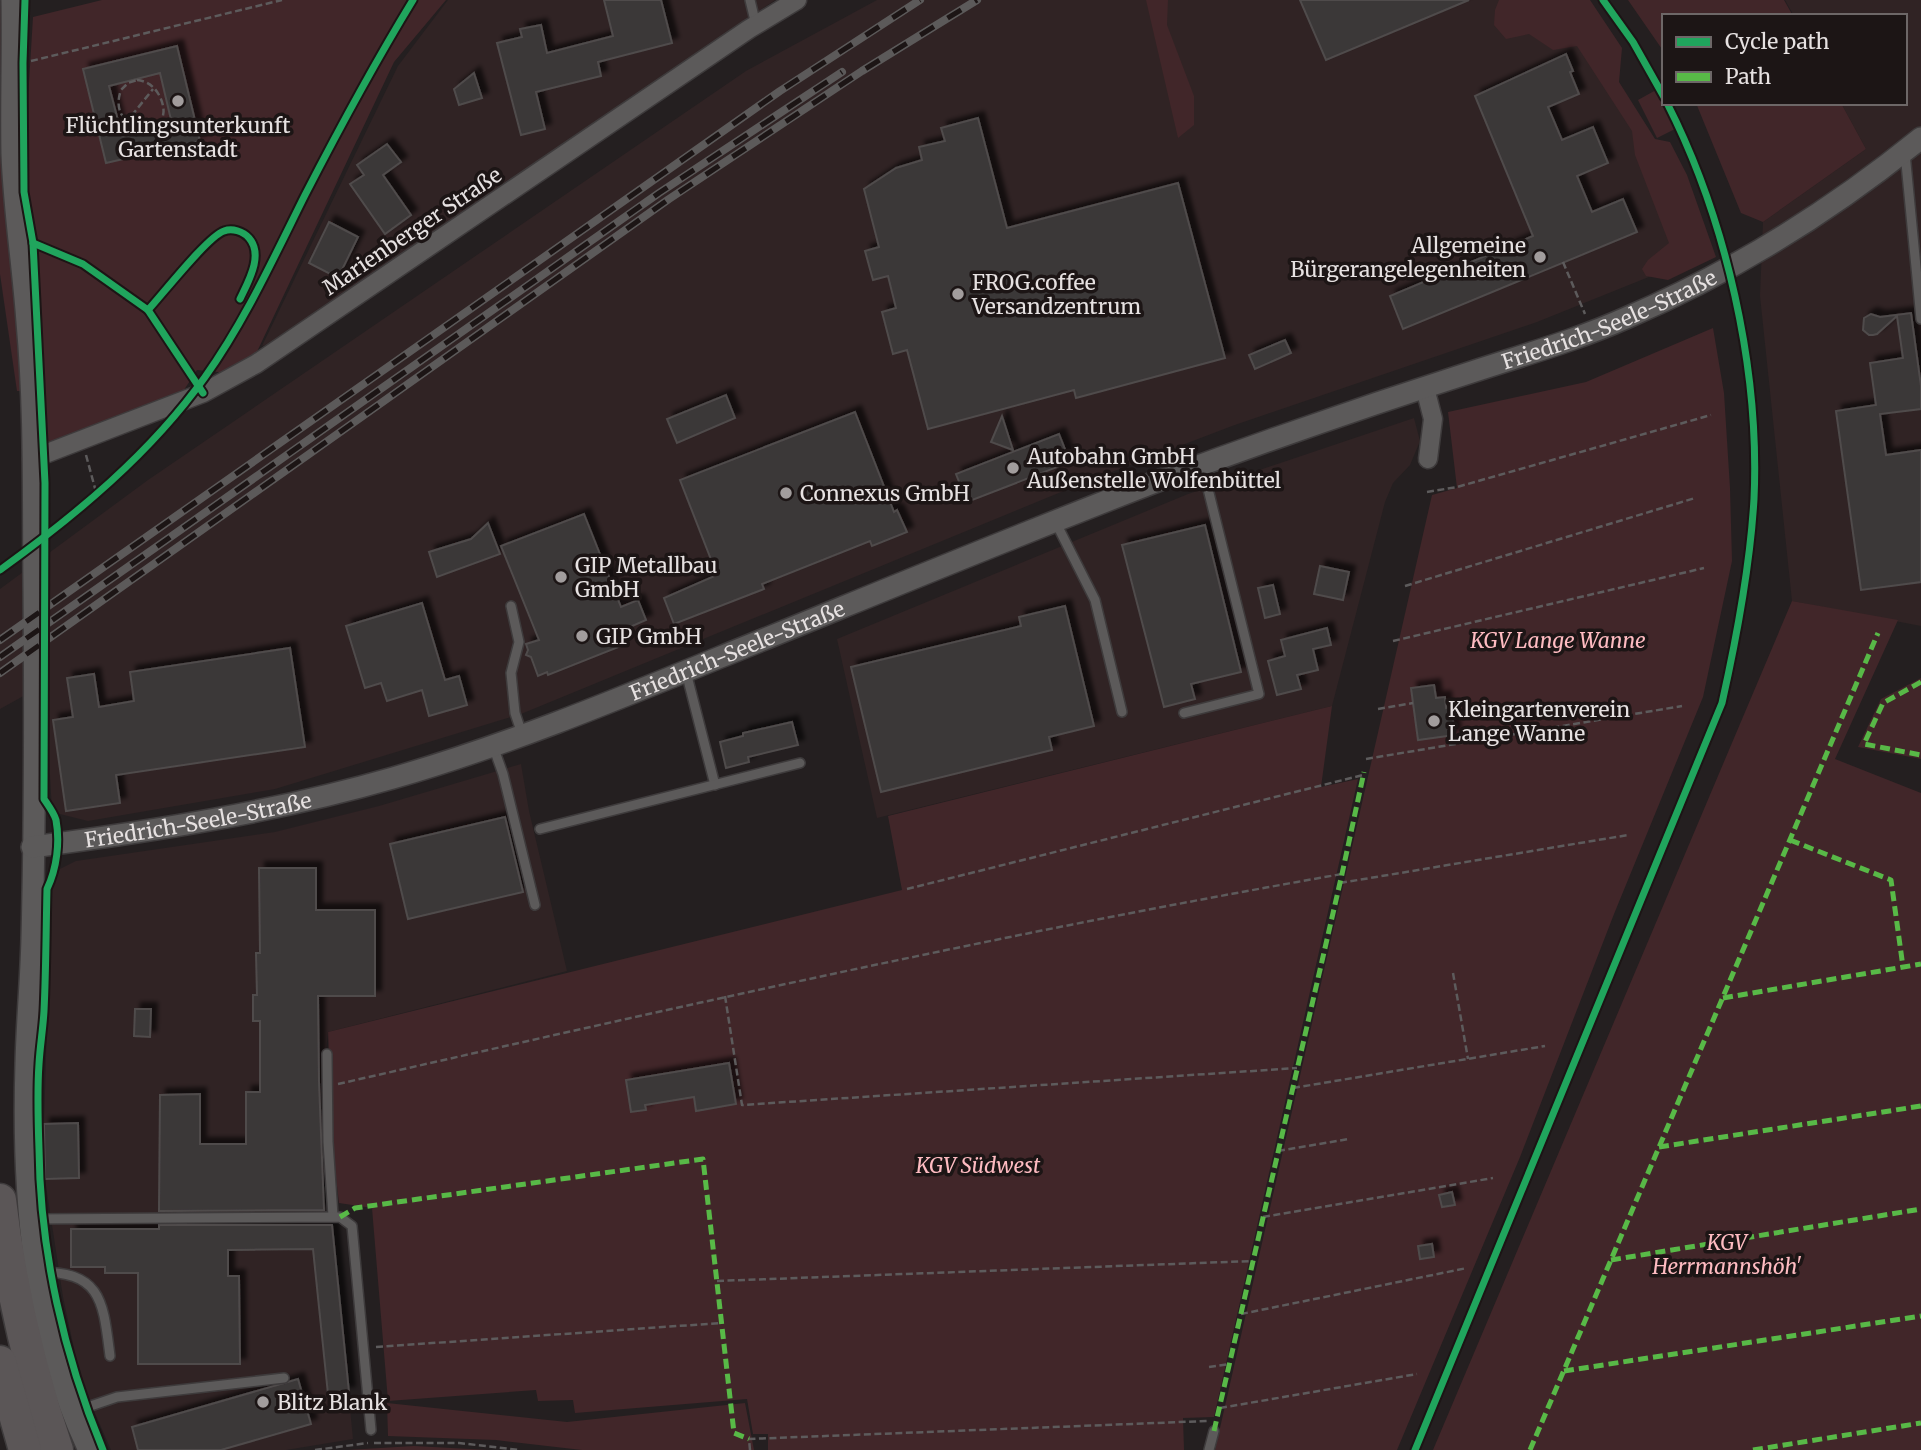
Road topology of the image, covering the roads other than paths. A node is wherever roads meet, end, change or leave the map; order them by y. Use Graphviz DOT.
graph roads {
  1 [pos="12,0"];
  2 [pos="750,0"];
  3 [pos="797,0"];
  4 [pos="756,25"];
  5 [pos="1913,145"];
  6 [pos="1921,188"];
  7 [pos="1908,190"];
  8 [pos="1916,221"];
  9 [pos="1921,319"];
  10 [pos="1425,388"];
  11 [pos="32,459"];
  12 [pos="1428,459"];
  13 [pos="1199,467"];
  14 [pos="1055,521"];
  15 [pos="511,606"];
  16 [pos="686,671"];
  17 [pos="1122,712"];
  18 [pos="1184,713"];
  19 [pos="522,736"];
  20 [pos="493,746"];
  21 [pos="800,763"];
  22 [pos="715,785"];
  23 [pos="540,829"];
  24 [pos="32,847"];
  25 [pos="535,905"];
  26 [pos="327,1054"];
  27 [pos="0,1200"];
  28 [pos="332,1216"];
  29 [pos="30,1219"];
  30 [pos="36,1272"];
  31 [pos="110,1356"];
  32 [pos="0,1362"];
  33 [pos="284,1378"];
  34 [pos="73,1412"];
  35 [pos="0,1420"];
  36 [pos="371,1430"];
  37 [pos="1214,1431"];
  38 [pos="6,1450"];
  39 [pos="26,1450"];
  40 [pos="57,1450"];
  41 [pos="89,1450"];
  42 [pos="1209,1450"];
  1 -- 11 [label="street"];
  2 -- 4 [label="lane"];
  3 -- 4 [label="street, Marienberger Straße"];
  4 -- 11 [label="street, Marienberger Straße"];
  5 -- 7 [label="lane"];
  5 -- 10 [label="street, Friedrich-Seele-Straße"];
  6 -- 7 [label="lane"];
  7 -- 8 [label="lane"];
  8 -- 9 [label="lane"];
  10 -- 12 [label="street"];
  10 -- 13 [label="street, Friedrich-Seele-Straße"];
  11 -- 24 [label="street"];
  13 -- 14 [label="street, Friedrich-Seele-Straße"];
  13 -- 18 [label="lane"];
  14 -- 16 [label="street, Friedrich-Seele-Straße"];
  14 -- 17 [label="lane"];
  15 -- 19 [label="lane"];
  16 -- 19 [label="street, Friedrich-Seele-Straße"];
  16 -- 22 [label="lane"];
  19 -- 20 [label="street, Friedrich-Seele-Straße"];
  20 -- 24 [label="street, Friedrich-Seele-Straße"];
  20 -- 25 [label="lane"];
  21 -- 22 [label="lane"];
  22 -- 23 [label="lane"];
  24 -- 29 [label="street"];
  26 -- 28 [label="lane"];
  27 -- 40 [label="highway"];
  28 -- 29 [label="lane"];
  28 -- 36 [label="lane"];
  29 -- 30 [label="street"];
  30 -- 31 [label="lane"];
  30 -- 34 [label="street"];
  32 -- 39 [label="highway"];
  33 -- 34 [label="lane"];
  34 -- 41 [label="street"];
  35 -- 38 [label="highway"];
  37 -- 42 [label="lane"];
}
